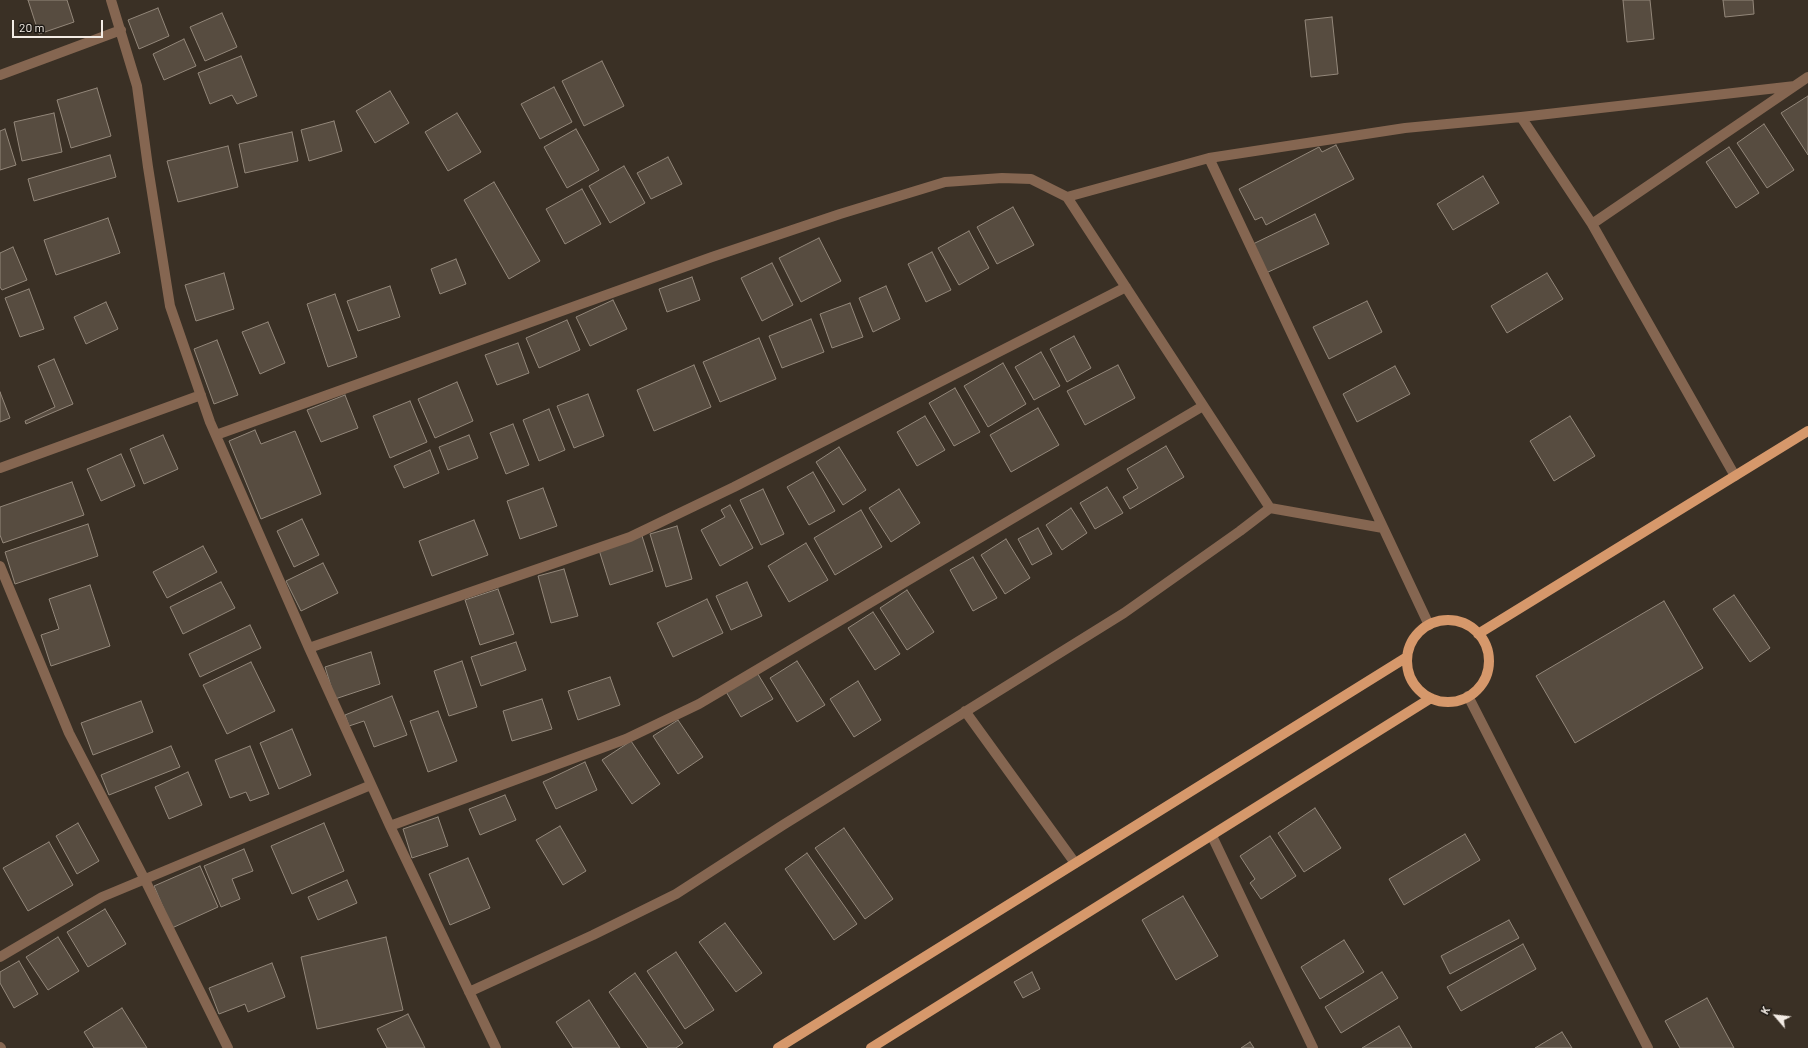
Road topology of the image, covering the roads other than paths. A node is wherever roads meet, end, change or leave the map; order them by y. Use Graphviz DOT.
graph roads {
  1 [pos="111,0"];
  2 [pos="121,30"];
  3 [pos="0,75"];
  4 [pos="1808,77"];
  5 [pos="1795,86"];
  6 [pos="1521,117"];
  7 [pos="1209,158"];
  8 [pos="1067,197"];
  9 [pos="1592,224"];
  10 [pos="1126,287"];
  11 [pos="201,395"];
  12 [pos="1203,406"];
  13 [pos="1808,431"];
  14 [pos="216,435"];
  15 [pos="0,468"];
  16 [pos="1735,476"];
  17 [pos="1270,508"];
  18 [pos="1383,528"];
  19 [pos="0,566"];
  20 [pos="1429,625"];
  21 [pos="1478,634"];
  22 [pos="309,648"];
  23 [pos="1407,657"];
  24 [pos="1468,696"];
  25 [pos="1431,698"];
  26 [pos="965,711"];
  27 [pos="371,784"];
  28 [pos="390,826"];
  29 [pos="1212,836"];
  30 [pos="1076,863"];
  31 [pos="145,880"];
  32 [pos="0,957"];
  33 [pos="469,992"];
  34 [pos="228,1048"];
  35 [pos="496,1048"];
  36 [pos="778,1048"];
  37 [pos="871,1048"];
  38 [pos="1313,1048"];
  39 [pos="1648,1048"];
  1 -- 2 [label="street"];
  2 -- 3 [label="street"];
  2 -- 11 [label="street"];
  4 -- 5 [label="street"];
  5 -- 6 [label="street"];
  5 -- 9 [label="street"];
  6 -- 7 [label="street"];
  6 -- 9 [label="street"];
  7 -- 8 [label="street"];
  7 -- 18 [label="street"];
  8 -- 10 [label="street"];
  8 -- 14 [label="street"];
  9 -- 16 [label="street"];
  10 -- 12 [label="street"];
  10 -- 22 [label="street"];
  11 -- 14 [label="street"];
  11 -- 15 [label="street"];
  12 -- 17 [label="street"];
  12 -- 28 [label="street"];
  13 -- 16 [label="main road"];
  14 -- 22 [label="street"];
  16 -- 21 [label="main road"];
  17 -- 18 [label="street"];
  17 -- 26 [label="street"];
  18 -- 20 [label="street"];
  19 -- 31 [label="street"];
  20 -- 21 [label="main road"];
  20 -- 23 [label="main road"];
  21 -- 24 [label="main road"];
  22 -- 27 [label="street"];
  23 -- 25 [label="main road"];
  23 -- 30 [label="main road"];
  24 -- 25 [label="main road"];
  24 -- 39 [label="street"];
  25 -- 29 [label="main road"];
  26 -- 30 [label="street"];
  26 -- 33 [label="street"];
  27 -- 28 [label="street"];
  27 -- 31 [label="street"];
  28 -- 33 [label="street"];
  29 -- 37 [label="main road"];
  29 -- 38 [label="street"];
  30 -- 36 [label="main road"];
  31 -- 32 [label="street"];
  31 -- 34 [label="street"];
  33 -- 35 [label="street"];
}
